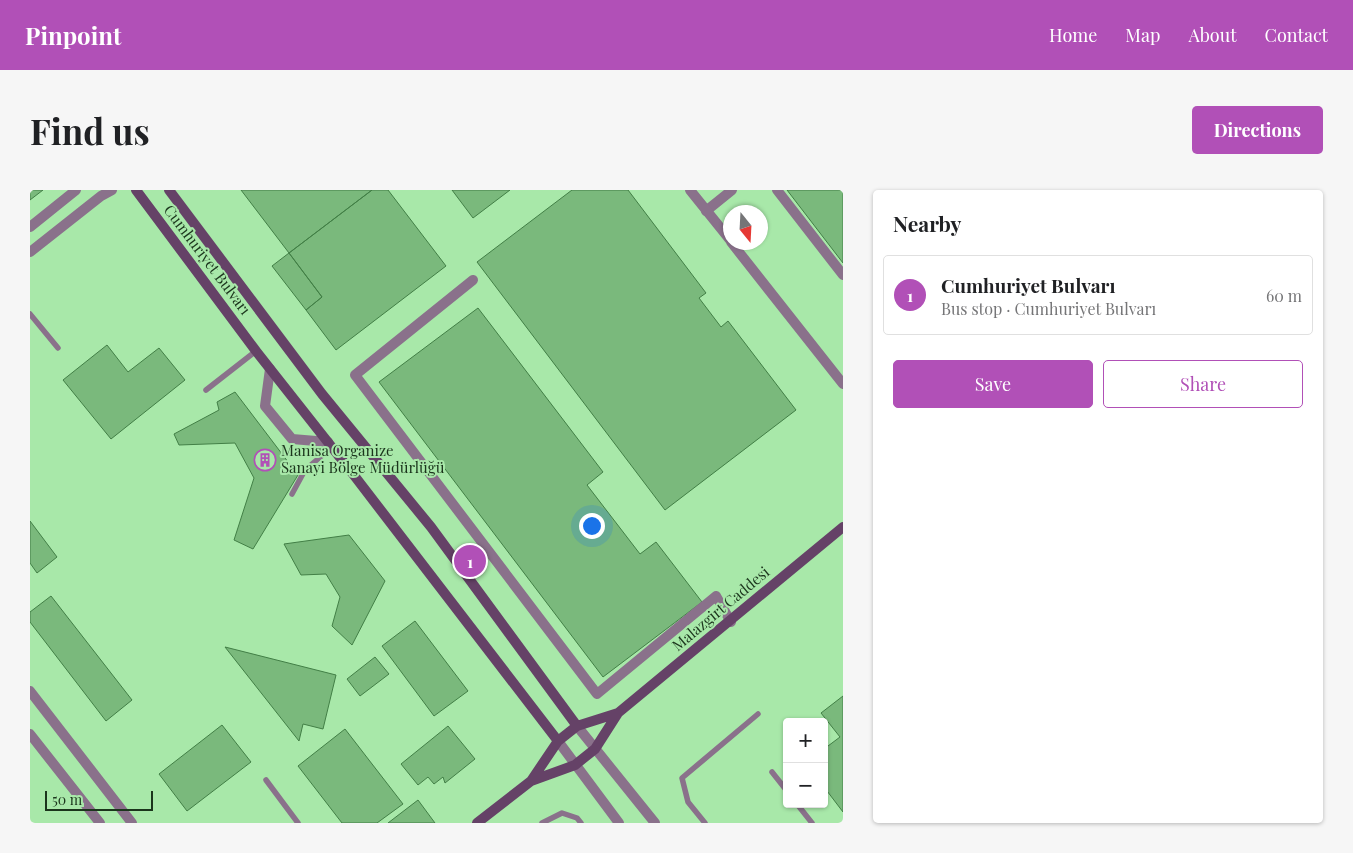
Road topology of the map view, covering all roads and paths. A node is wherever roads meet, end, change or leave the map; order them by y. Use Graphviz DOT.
graph roads {
  1 [pos="76,190"];
  2 [pos="112,190"];
  3 [pos="136,190"];
  4 [pos="169,190"];
  5 [pos="690,190"];
  6 [pos="732,190"];
  7 [pos="777,190"];
  8 [pos="706,211"];
  9 [pos="30,226"];
  10 [pos="723,232"];
  11 [pos="737,250"];
  12 [pos="30,252"];
  13 [pos="843,275"];
  14 [pos="473,280"];
  15 [pos="30,314"];
  16 [pos="58,348"];
  17 [pos="256,351"];
  18 [pos="270,369"];
  19 [pos="843,384"];
  20 [pos="206,390"];
  21 [pos="330,445"];
  22 [pos="292,494"];
  23 [pos="843,527"];
  24 [pos="731,622"];
  25 [pos="30,691"];
  26 [pos="618,714"];
  27 [pos="758,714"];
  28 [pos="577,726"];
  29 [pos="30,734"];
  30 [pos="558,741"];
  31 [pos="595,749"];
  32 [pos="575,764"];
  33 [pos="772,772"];
  34 [pos="266,780"];
  35 [pos="531,781"];
  36 [pos="783,786"];
  37 [pos="800,808"];
  38 [pos="100,823"];
  39 [pos="132,823"];
  40 [pos="298,823"];
  41 [pos="477,823"];
  42 [pos="542,823"];
  43 [pos="580,823"];
  44 [pos="620,823"];
  45 [pos="654,823"];
  46 [pos="705,823"];
  47 [pos="812,823"];
  1 -- 9 [label="street"];
  2 -- 12 [label="street"];
  3 -- 17 [label="main road, Cumhuriyet Bulvarı"];
  4 -- 28 [label="main road, Cumhuriyet Bulvarı"];
  5 -- 8 [label="street"];
  6 -- 8 [label="street"];
  7 -- 13 [label="street"];
  8 -- 10 [label="street"];
  11 -- 19 [label="street"];
  14 -- 24 [label="street"];
  15 -- 16 [label="lane"];
  17 -- 18 [label="main road, Cumhuriyet Bulvarı"];
  17 -- 20 [label="lane"];
  18 -- 21 [label="main road, Cumhuriyet Bulvarı"];
  18 -- 21 [label="street"];
  21 -- 22 [label="lane"];
  21 -- 30 [label="main road, Cumhuriyet Bulvarı"];
  23 -- 24 [label="main road, Malazgirt Caddesi"];
  24 -- 26 [label="main road, Malazgirt Caddesi"];
  25 -- 39 [label="street"];
  26 -- 28 [label="main road"];
  26 -- 31 [label="main road"];
  27 -- 46 [label="lane"];
  28 -- 30 [label="main road"];
  28 -- 31 [label="street, Cumhuriyet Bulvarı"];
  29 -- 38 [label="street"];
  30 -- 32 [label="street, Cumhuriyet Bulvarı"];
  30 -- 35 [label="main road"];
  31 -- 32 [label="main road"];
  31 -- 45 [label="street, Cumhuriyet Bulvarı"];
  32 -- 35 [label="main road"];
  32 -- 44 [label="street, Cumhuriyet Bulvarı"];
  33 -- 36 [label="lane"];
  34 -- 40 [label="lane"];
  35 -- 41 [label="main road"];
  37 -- 47 [label="lane"];
  42 -- 43 [label="lane"];
}
